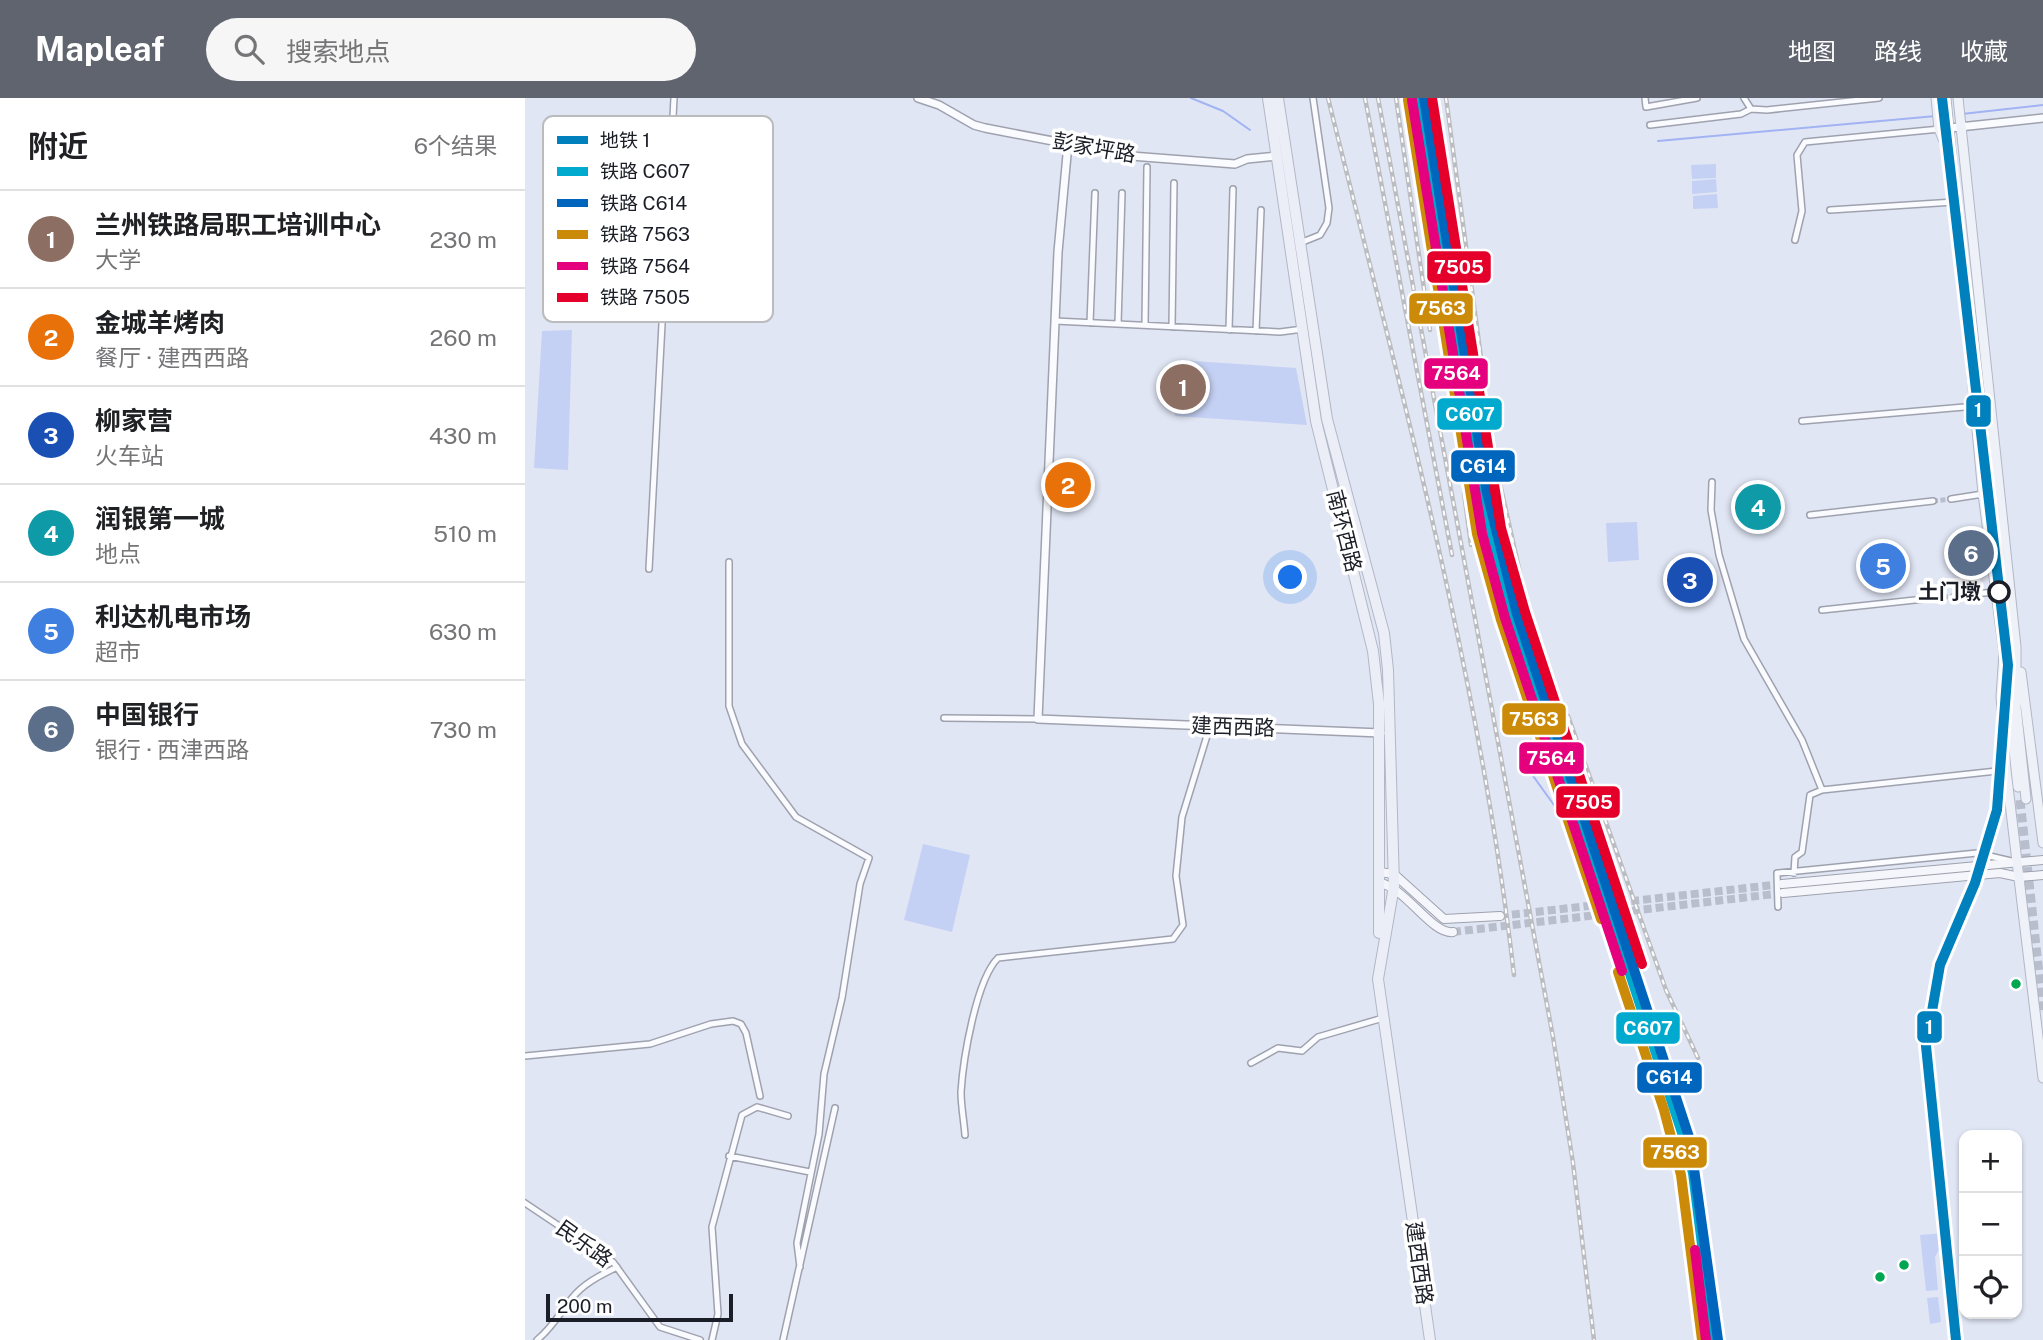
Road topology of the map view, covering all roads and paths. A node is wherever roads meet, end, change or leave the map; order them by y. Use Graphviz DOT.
graph roads {
  1 [pos="674,98"];
  2 [pos="918,98"];
  3 [pos="1268,98"];
  4 [pos="1278,98"];
  5 [pos="1313,98"];
  6 [pos="1646,98"];
  7 [pos="1697,98"];
  8 [pos="1744,98"];
  9 [pos="1879,98"];
  10 [pos="1936,99"];
  11 [pos="1958,101"];
  12 [pos="1947,102"];
  13 [pos="1751,109"];
  14 [pos="673,116"];
  15 [pos="2043,118"];
  16 [pos="1938,120"];
  17 [pos="1961,124"];
  18 [pos="1650,125"];
  19 [pos="1950,126"];
  20 [pos="1069,144"];
  21 [pos="1277,156"];
  22 [pos="1952,160"];
  23 [pos="1147,167"];
  24 [pos="1174,183"];
  25 [pos="1233,188"];
  26 [pos="1095,193"];
  27 [pos="1122,194"];
  28 [pos="1954,202"];
  29 [pos="1261,210"];
  30 [pos="1830,210"];
  31 [pos="1795,240"];
  32 [pos="1300,243"];
  33 [pos="1055,321"];
  34 [pos="662,322"];
  35 [pos="1090,323"];
  36 [pos="1118,324"];
  37 [pos="1145,325"];
  38 [pos="1172,327"];
  39 [pos="1313,329"];
  40 [pos="1229,330"];
  41 [pos="1301,330"];
  42 [pos="1257,331"];
  43 [pos="1976,406"];
  44 [pos="1803,421"];
  45 [pos="1712,482"];
  46 [pos="2000,492"];
  47 [pos="1983,494"];
  48 [pos="1951,499"];
  49 [pos="1933,501"];
  50 [pos="1810,515"];
  51 [pos="729,562"];
  52 [pos="649,569"];
  53 [pos="1996,592"];
  54 [pos="1961,595"];
  55 [pos="1943,597"];
  56 [pos="1822,610"];
  57 [pos="2016,647"];
  58 [pos="2004,653"];
  59 [pos="944,718"];
  60 [pos="1038,719"];
  61 [pos="1210,726"];
  62 [pos="1377,733"];
  63 [pos="1391,733"];
  64 [pos="2007,770"];
  65 [pos="1822,790"];
  66 [pos="2043,843"];
  67 [pos="2043,860"];
  68 [pos="2018,862"];
  69 [pos="1794,873"];
  70 [pos="1394,874"];
  71 [pos="2043,875"];
  72 [pos="2019,877"];
  73 [pos="1380,878"];
  74 [pos="1394,886"];
  75 [pos="1778,907"];
  76 [pos="1500,916"];
  77 [pos="1453,932"];
  78 [pos="1378,968"];
  79 [pos="1383,1018"];
  80 [pos="525,1056"];
  81 [pos="1251,1063"];
  82 [pos="2043,1075"];
  83 [pos="760,1096"];
  84 [pos="835,1108"];
  85 [pos="788,1116"];
  86 [pos="965,1135"];
  87 [pos="729,1156"];
  88 [pos="810,1172"];
  89 [pos="525,1203"];
  90 [pos="617,1267"];
  91 [pos="800,1267"];
  92 [pos="537,1340"];
  93 [pos="700,1340"];
  94 [pos="712,1340"];
  95 [pos="783,1340"];
  96 [pos="1430,1340"];
  1 -- 14 [label="street"];
  2 -- 20 [label="street, 彭家坪路"];
  3 -- 21 [label="highway, 南环西路"];
  4 -- 32 [label="highway, 南环西路"];
  5 -- 32 [label="street"];
  6 -- 7 [label="street"];
  8 -- 13 [label="street"];
  9 -- 13 [label="street"];
  10 -- 16 [label="main road"];
  11 -- 17 [label="main road"];
  12 -- 19 [label="main road"];
  13 -- 18 [label="street"];
  15 -- 17 [label="street"];
  16 -- 19 [label="street"];
  16 -- 22 [label="main road"];
  16 -- 31 [label="street"];
  17 -- 19 [label="street"];
  17 -- 46 [label="main road"];
  19 -- 22 [label="main road"];
  20 -- 21 [label="street, 彭家坪路"];
  20 -- 33 [label="street"];
  21 -- 41 [label="highway, 南环西路"];
  22 -- 28 [label="main road"];
  23 -- 37 [label="street"];
  24 -- 38 [label="street"];
  25 -- 40 [label="street"];
  26 -- 35 [label="street"];
  27 -- 36 [label="street"];
  28 -- 30 [label="street"];
  28 -- 43 [label="main road"];
  29 -- 42 [label="street"];
  32 -- 39 [label="highway, 南环西路"];
  33 -- 35 [label="street"];
  33 -- 60 [label="street"];
  34 -- 52 [label="street"];
  35 -- 36 [label="street"];
  36 -- 37 [label="street"];
  37 -- 38 [label="street"];
  38 -- 40 [label="street"];
  39 -- 41 [label="street"];
  39 -- 63 [label="highway, 南环西路"];
  40 -- 42 [label="street"];
  41 -- 42 [label="street"];
  41 -- 62 [label="highway, 南环西路"];
  43 -- 44 [label="street"];
  43 -- 47 [label="main road"];
  45 -- 65 [label="street"];
  46 -- 47 [label="main road"];
  46 -- 57 [label="main road"];
  47 -- 48 [label="street"];
  47 -- 53 [label="main road"];
  49 -- 50 [label="street"];
  51 -- 88 [label="street"];
  53 -- 54 [label="street"];
  53 -- 58 [label="main road"];
  55 -- 56 [label="street"];
  57 -- 58 [label="main road"];
  57 -- 66 [label="main road"];
  58 -- 64 [label="main road"];
  59 -- 60 [label="street"];
  60 -- 61 [label="street, 建西西路"];
  61 -- 62 [label="street, 建西西路"];
  61 -- 86 [label="street"];
  62 -- 63 [label="street, 建西西路"];
  62 -- 73 [label="highway, 南环西路"];
  63 -- 70 [label="highway, 建西西路"];
  64 -- 65 [label="street"];
  64 -- 68 [label="main road"];
  65 -- 69 [label="street"];
  67 -- 68 [label="main road"];
  68 -- 69 [label="street"];
  68 -- 72 [label="main road"];
  68 -- 72 [label="main road"];
  69 -- 75 [label="street"];
  70 -- 73 [label="main road"];
  70 -- 74 [label="highway, 建西西路"];
  70 -- 76 [label="main road"];
  71 -- 72 [label="main road"];
  72 -- 82 [label="main road"];
  73 -- 74 [label="main road"];
  73 -- 78 [label="highway, 南环西路"];
  74 -- 77 [label="main road"];
  74 -- 78 [label="highway, 建西西路"];
  78 -- 79 [label="highway, 建西西路"];
  79 -- 81 [label="street"];
  79 -- 96 [label="highway, 建西西路"];
  80 -- 83 [label="street"];
  84 -- 91 [label="street"];
  85 -- 87 [label="street"];
  87 -- 88 [label="street"];
  87 -- 94 [label="street"];
  88 -- 91 [label="street"];
  89 -- 90 [label="street, 民乐路"];
  90 -- 92 [label="street"];
  90 -- 93 [label="street, 民乐路"];
  91 -- 95 [label="street"];
}
